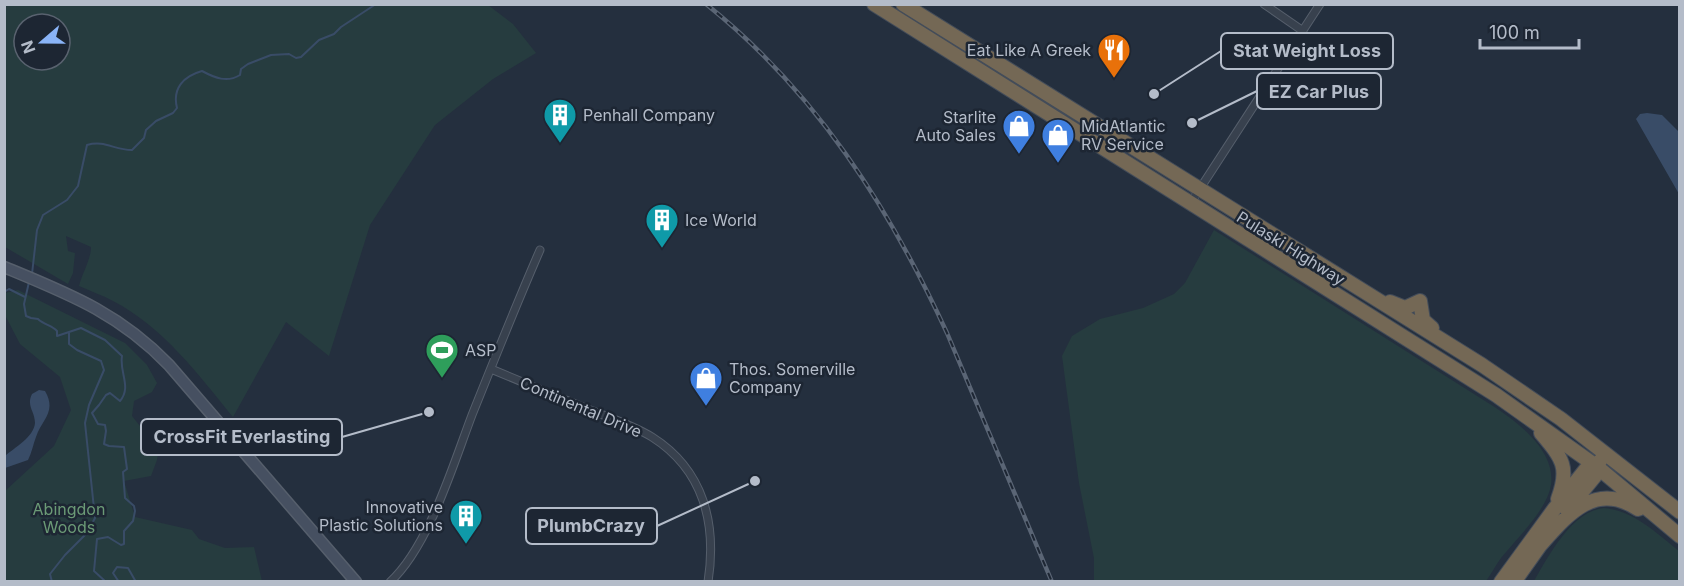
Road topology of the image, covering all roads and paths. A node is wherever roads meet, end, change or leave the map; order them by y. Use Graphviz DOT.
graph roads {
  1 [pos="874,4"];
  2 [pos="903,4"];
  3 [pos="1264,4"];
  4 [pos="1320,4"];
  5 [pos="1303,30"];
  6 [pos="1199,190"];
  7 [pos="1190,204"];
  8 [pos="540,250"];
  9 [pos="4,267"];
  10 [pos="1359,288"];
  11 [pos="1482,365"];
  12 [pos="491,369"];
  13 [pos="1526,416"];
  14 [pos="1606,453"];
  15 [pos="1594,468"];
  16 [pos="1555,508"];
  17 [pos="1680,513"];
  18 [pos="1680,536"];
  19 [pos="1536,550"];
  20 [pos="356,582"];
  21 [pos="390,582"];
  22 [pos="708,582"];
  23 [pos="1501,582"];
  24 [pos="1514,582"];
  1 -- 7 [label="highway, Pulaski Highway"];
  2 -- 6 [label="highway, Pulaski Highway"];
  3 -- 5 [label="street"];
  4 -- 5 [label="street"];
  5 -- 6 [label="street"];
  6 -- 7 [label="street"];
  6 -- 10 [label="highway, Pulaski Highway"];
  7 -- 13 [label="highway, Pulaski Highway"];
  8 -- 12 [label="street"];
  9 -- 20 [label="main road"];
  10 -- 11 [label="highway, Pulaski Highway"];
  10 -- 11 [label="highway"];
  11 -- 14 [label="highway, Pulaski Highway"];
  12 -- 21 [label="street"];
  12 -- 22 [label="street, Continental Drive"];
  13 -- 15 [label="highway, Pulaski Highway"];
  13 -- 16 [label="highway"];
  14 -- 15 [label="highway"];
  14 -- 17 [label="highway, Pulaski Highway"];
  15 -- 16 [label="highway"];
  15 -- 18 [label="highway, Pulaski Highway"];
  15 -- 19 [label="highway"];
  16 -- 23 [label="highway"];
  18 -- 19 [label="highway"];
  19 -- 24 [label="highway"];
}
